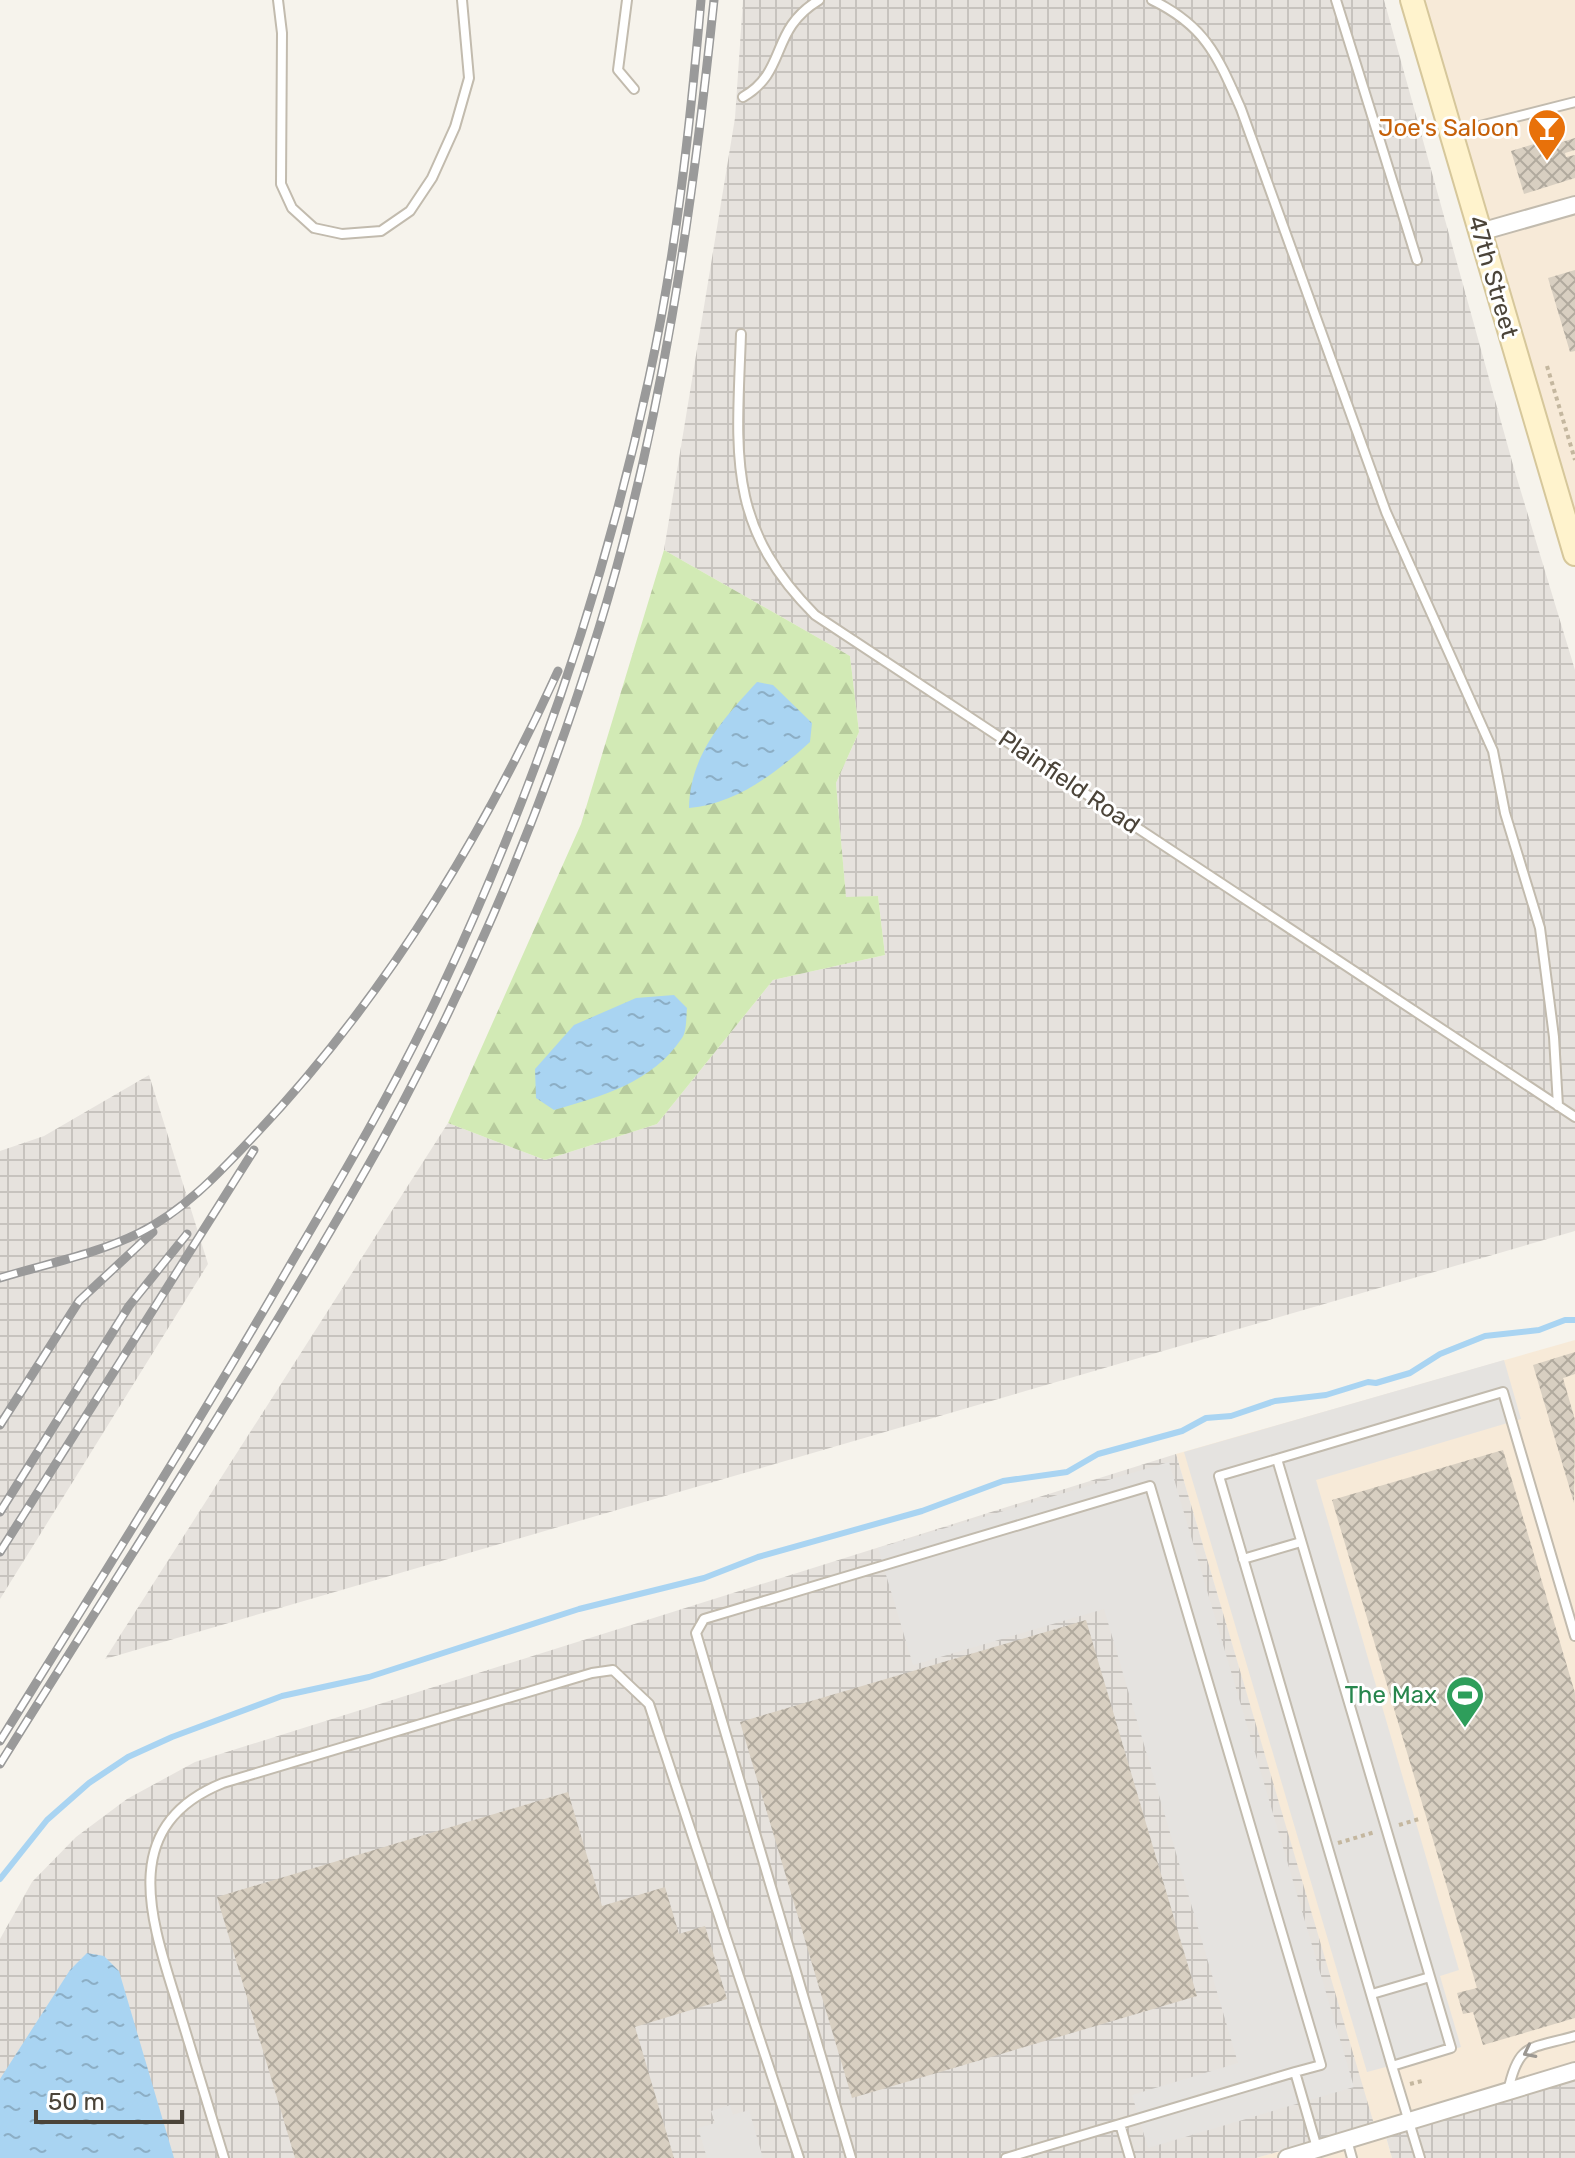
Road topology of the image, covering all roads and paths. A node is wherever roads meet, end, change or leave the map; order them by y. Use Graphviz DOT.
graph roads {
  1 [pos="278,0"];
  2 [pos="462,0"];
  3 [pos="627,0"];
  4 [pos="819,0"];
  5 [pos="1152,0"];
  6 [pos="1336,0"];
  7 [pos="1417,1"];
  8 [pos="634,89"];
  9 [pos="743,97"];
  10 [pos="1575,102"];
  11 [pos="1451,133"];
  12 [pos="1575,205"];
  13 [pos="1480,232"];
  14 [pos="1417,260"];
  15 [pos="741,334"];
  16 [pos="1547,366"];
  17 [pos="1575,460"];
  18 [pos="1573,543"];
  19 [pos="1558,1106"];
  20 [pos="1575,1117"];
  21 [pos="1277,1459"];
  22 [pos="1301,1542"];
  23 [pos="1243,1559"];
  24 [pos="1575,1636"];
  25 [pos="1382,1693"];
  26 [pos="1349,1703"];
  27 [pos="1430,1977"];
  28 [pos="1372,1994"];
  29 [pos="1575,2036"];
  30 [pos="1392,2066"];
  31 [pos="1575,2071"];
  32 [pos="1295,2072"];
  33 [pos="1508,2092"];
  34 [pos="1409,2122"];
  35 [pos="1120,2124"];
  36 [pos="1347,2140"];
  37 [pos="1318,2149"];
  38 [pos="224,2158"];
  39 [pos="799,2158"];
  40 [pos="851,2158"];
  41 [pos="1006,2158"];
  42 [pos="1130,2158"];
  43 [pos="1287,2158"];
  44 [pos="1352,2158"];
  45 [pos="1420,2158"];
  1 -- 2 [label="lane"];
  3 -- 8 [label="lane"];
  4 -- 9 [label="lane"];
  5 -- 19 [label="lane"];
  6 -- 14 [label="lane"];
  7 -- 11 [label="main road, 47th Street"];
  10 -- 11 [label="lane"];
  11 -- 13 [label="main road, 47th Street"];
  12 -- 13 [label="street"];
  13 -- 18 [label="main road, 47th Street"];
  15 -- 19 [label="lane, Plainfield Road"];
  16 -- 17 [label="path"];
  19 -- 20 [label="lane, Plainfield Road"];
  21 -- 22 [label="lane"];
  21 -- 23 [label="lane"];
  21 -- 24 [label="lane"];
  22 -- 23 [label="lane"];
  22 -- 26 [label="lane"];
  23 -- 28 [label="lane"];
  25 -- 26 [label="path"];
  26 -- 27 [label="lane"];
  27 -- 28 [label="lane"];
  27 -- 30 [label="lane"];
  28 -- 30 [label="lane"];
  29 -- 33 [label="lane, one-way"];
  30 -- 34 [label="lane"];
  31 -- 33 [label="street"];
  32 -- 35 [label="lane"];
  32 -- 37 [label="lane"];
  32 -- 40 [label="lane"];
  33 -- 34 [label="street"];
  34 -- 36 [label="street"];
  34 -- 45 [label="lane"];
  35 -- 41 [label="lane"];
  35 -- 42 [label="lane"];
  36 -- 37 [label="street"];
  36 -- 44 [label="lane"];
  37 -- 43 [label="street"];
  38 -- 39 [label="lane"];
}
